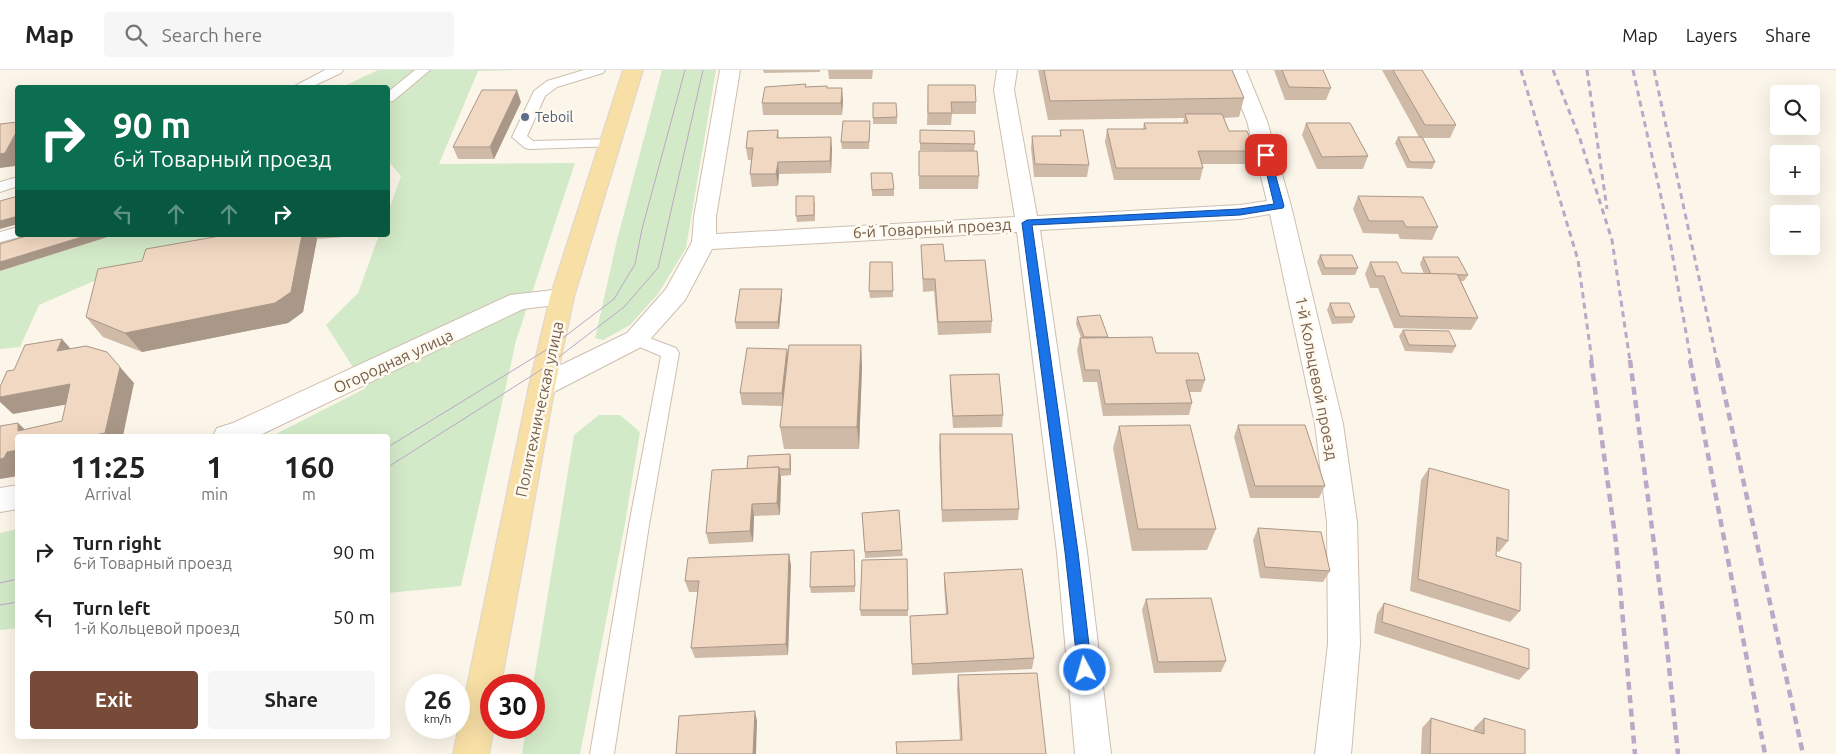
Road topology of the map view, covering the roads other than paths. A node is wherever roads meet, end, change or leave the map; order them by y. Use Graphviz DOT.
graph roads {
  1 [pos="336,70"];
  2 [pos="423,70"];
  3 [pos="598,70"];
  4 [pos="633,70"];
  5 [pos="730,70"];
  6 [pos="1007,70"];
  7 [pos="1236,70"];
  8 [pos="304,85"];
  9 [pos="390,96"];
  10 [pos="611,143"];
  11 [pos="15,182"];
  12 [pos="0,187"];
  13 [pos="1280,206"];
  14 [pos="1027,223"];
  15 [pos="15,233"];
  16 [pos="0,237"];
  17 [pos="704,242"];
  18 [pos="562,297"];
  19 [pos="636,339"];
  20 [pos="542,386"];
  21 [pos="233,434"];
  22 [pos="15,498"];
  23 [pos="0,500"];
  24 [pos="471,754"];
  25 [pos="602,754"];
  26 [pos="1093,754"];
  27 [pos="1334,754"];
  1 -- 8 [label="lane"];
  2 -- 9 [label="lane"];
  3 -- 10 [label="lane"];
  4 -- 10 [label="main road, Политехническая улица"];
  5 -- 17 [label="street"];
  6 -- 14 [label="street"];
  7 -- 13 [label="street, 1-й Кольцевой проезд"];
  10 -- 18 [label="main road, Политехническая улица"];
  11 -- 12 [label="lane"];
  13 -- 14 [label="street, 6-й Товарный проезд"];
  13 -- 27 [label="street, 1-й Кольцевой проезд"];
  14 -- 17 [label="street, 6-й Товарный проезд"];
  14 -- 26 [label="street"];
  15 -- 16 [label="lane"];
  17 -- 19 [label="street"];
  18 -- 20 [label="main road, Политехническая улица"];
  18 -- 21 [label="street, Огородная улица"];
  19 -- 20 [label="street"];
  19 -- 25 [label="lane"];
  20 -- 24 [label="main road, Политехническая улица"];
  22 -- 23 [label="street"];
}
